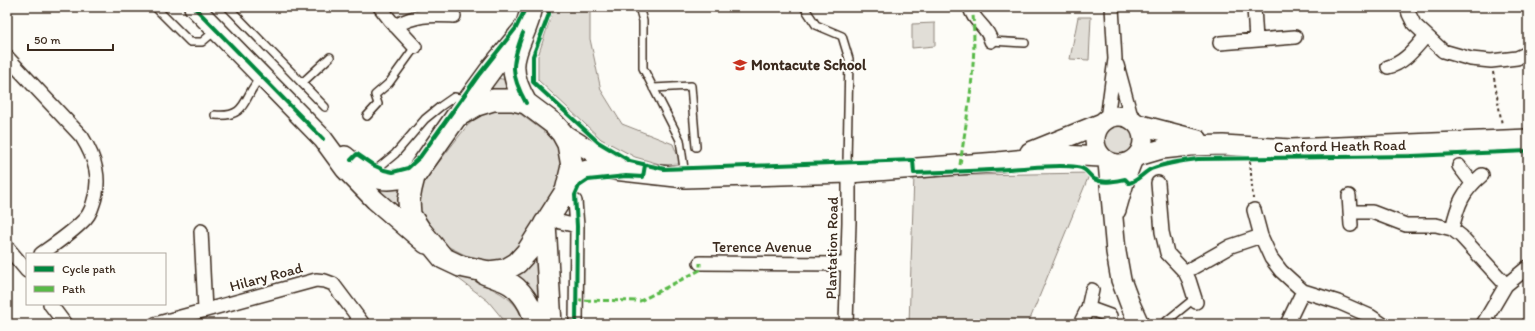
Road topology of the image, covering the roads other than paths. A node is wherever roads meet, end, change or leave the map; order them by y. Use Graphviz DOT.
graph roads {
  1 [pos="155,7"];
  2 [pos="194,7"];
  3 [pos="228,7"];
  4 [pos="380,7"];
  5 [pos="532,7"];
  6 [pos="639,7"];
  7 [pos="804,7"];
  8 [pos="970,7"];
  9 [pos="1112,7"];
  10 [pos="1254,7"];
  11 [pos="1407,7"];
  12 [pos="454,16"];
  13 [pos="395,26"];
  14 [pos="525,28"];
  15 [pos="217,30"];
  16 [pos="1426,36"];
  17 [pos="1295,37"];
  18 [pos="1256,40"];
  19 [pos="991,41"];
  20 [pos="1025,43"];
  21 [pos="1220,43"];
  22 [pos="415,47"];
  23 [pos="1528,53"];
  24 [pos="7,57"];
  25 [pos="330,57"];
  26 [pos="1115,59"];
  27 [pos="1388,67"];
  28 [pos="262,76"];
  29 [pos="302,83"];
  30 [pos="654,88"];
  31 [pos="469,100"];
  32 [pos="526,103"];
  33 [pos="325,107"];
  34 [pos="215,115"];
  35 [pos="367,116"];
  36 [pos="456,117"];
  37 [pos="1105,121"];
  38 [pos="1135,122"];
  39 [pos="562,133"];
  40 [pos="323,139"];
  41 [pos="1528,139"];
  42 [pos="1223,145"];
  43 [pos="696,147"];
  44 [pos="1135,158"];
  45 [pos="1105,160"];
  46 [pos="998,162"];
  47 [pos="1460,166"];
  48 [pos="378,168"];
  49 [pos="622,171"];
  50 [pos="849,172"];
  51 [pos="414,177"];
  52 [pos="685,178"];
  53 [pos="570,180"];
  54 [pos="1158,183"];
  55 [pos="1349,196"];
  56 [pos="575,202"];
  57 [pos="1254,210"];
  58 [pos="1350,212"];
  59 [pos="1114,219"];
  60 [pos="547,220"];
  61 [pos="1351,225"];
  62 [pos="577,226"];
  63 [pos="1452,229"];
  64 [pos="201,231"];
  65 [pos="1261,236"];
  66 [pos="7,247"];
  67 [pos="42,253"];
  68 [pos="442,258"];
  69 [pos="700,263"];
  70 [pos="848,264"];
  71 [pos="1528,267"];
  72 [pos="26,268"];
  73 [pos="472,269"];
  74 [pos="1185,272"];
  75 [pos="1506,285"];
  76 [pos="1092,290"];
  77 [pos="1303,291"];
  78 [pos="1195,300"];
  79 [pos="51,305"];
  80 [pos="1088,308"];
  81 [pos="205,310"];
  82 [pos="1110,316"];
  83 [pos="65,324"];
  84 [pos="155,324"];
  85 [pos="363,324"];
  86 [pos="535,324"];
  87 [pos="551,324"];
  88 [pos="576,324"];
  89 [pos="846,324"];
  90 [pos="1080,324"];
  91 [pos="1139,324"];
  92 [pos="1163,324"];
  93 [pos="1288,324"];
  94 [pos="1382,324"];
  95 [pos="1483,324"];
  1 -- 15 [label="lane"];
  2 -- 15 [label="main road"];
  3 -- 29 [label="lane"];
  4 -- 13 [label="street"];
  5 -- 14 [label="main road"];
  6 -- 30 [label="lane"];
  7 -- 50 [label="lane"];
  8 -- 19 [label="street"];
  9 -- 26 [label="street"];
  10 -- 18 [label="street"];
  11 -- 16 [label="street"];
  12 -- 13 [label="street"];
  13 -- 22 [label="street"];
  14 -- 31 [label="main road"];
  14 -- 32 [label="main road"];
  15 -- 28 [label="main road"];
  16 -- 23 [label="street"];
  16 -- 27 [label="street"];
  17 -- 18 [label="street"];
  18 -- 21 [label="street"];
  19 -- 20 [label="lane"];
  22 -- 35 [label="lane"];
  24 -- 67 [label="street"];
  25 -- 29 [label="lane"];
  26 -- 37 [label="street"];
  26 -- 38 [label="street"];
  28 -- 34 [label="lane"];
  28 -- 40 [label="main road"];
  29 -- 33 [label="lane"];
  30 -- 43 [label="lane"];
  30 -- 52 [label="lane"];
  31 -- 36 [label="main road"];
  31 -- 48 [label="lane"];
  32 -- 36 [label="main road"];
  32 -- 39 [label="main road"];
  36 -- 51 [label="main road"];
  37 -- 38 [label="main road"];
  37 -- 45 [label="main road"];
  37 -- 46 [label="main road"];
  38 -- 42 [label="main road, Canford Heath Road"];
  38 -- 44 [label="main road"];
  39 -- 49 [label="main road"];
  39 -- 53 [label="main road"];
  40 -- 51 [label="main road"];
  40 -- 68 [label="main road"];
  41 -- 42 [label="main road, Canford Heath Road"];
  42 -- 44 [label="main road, Canford Heath Road"];
  44 -- 45 [label="main road"];
  44 -- 59 [label="main road"];
  45 -- 46 [label="main road"];
  45 -- 59 [label="main road"];
  46 -- 50 [label="main road"];
  47 -- 63 [label="street"];
  49 -- 52 [label="main road"];
  49 -- 53 [label="main road"];
  50 -- 52 [label="main road"];
  50 -- 70 [label="street, Plantation Road"];
  51 -- 68 [label="main road"];
  53 -- 60 [label="main road"];
  54 -- 74 [label="street"];
  55 -- 58 [label="street"];
  56 -- 62 [label="street"];
  57 -- 65 [label="street"];
  58 -- 61 [label="street"];
  58 -- 63 [label="street"];
  59 -- 91 [label="main road"];
  60 -- 62 [label="street"];
  60 -- 73 [label="main road"];
  60 -- 87 [label="main road"];
  62 -- 88 [label="street"];
  63 -- 75 [label="street"];
  64 -- 81 [label="street"];
  65 -- 74 [label="street"];
  65 -- 77 [label="street"];
  66 -- 72 [label="street"];
  68 -- 73 [label="main road"];
  69 -- 70 [label="street, Terence Avenue"];
  70 -- 89 [label="street, Plantation Road"];
  71 -- 75 [label="street"];
  73 -- 86 [label="main road"];
  74 -- 78 [label="street"];
  75 -- 95 [label="street"];
  76 -- 80 [label="street"];
  77 -- 93 [label="street"];
  77 -- 94 [label="street"];
  78 -- 92 [label="lane"];
  79 -- 83 [label="street"];
  80 -- 82 [label="street"];
  80 -- 90 [label="street"];
  81 -- 84 [label="street, Hilary Road"];
  81 -- 85 [label="street, Hilary Road"];
}
